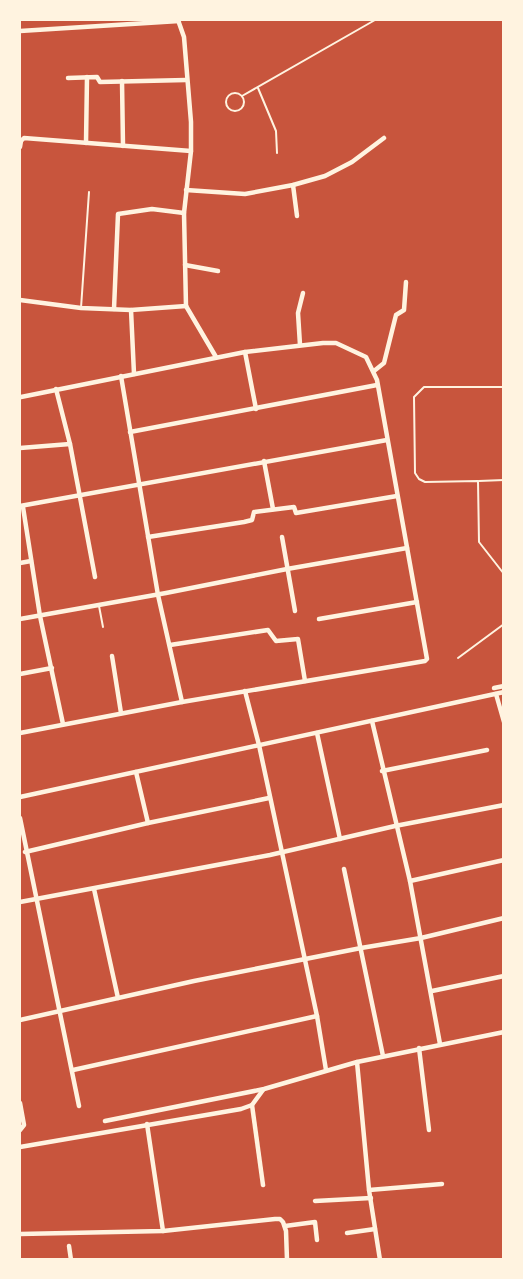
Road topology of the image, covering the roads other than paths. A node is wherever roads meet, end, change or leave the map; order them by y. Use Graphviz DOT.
graph roads {
  1 [pos="178,20"];
  2 [pos="374,20"];
  3 [pos="20,31"];
  4 [pos="87,77"];
  5 [pos="68,78"];
  6 [pos="186,80"];
  7 [pos="122,81"];
  8 [pos="258,88"];
  9 [pos="242,96"];
  10 [pos="384,138"];
  11 [pos="86,143"];
  12 [pos="123,146"];
  13 [pos="20,147"];
  14 [pos="191,151"];
  15 [pos="277,153"];
  16 [pos="293,185"];
  17 [pos="186,190"];
  18 [pos="89,192"];
  19 [pos="184,213"];
  20 [pos="297,216"];
  21 [pos="185,265"];
  22 [pos="218,271"];
  23 [pos="406,282"];
  24 [pos="303,293"];
  25 [pos="20,300"];
  26 [pos="186,306"];
  27 [pos="81,308"];
  28 [pos="114,309"];
  29 [pos="131,310"];
  30 [pos="300,345"];
  31 [pos="245,352"];
  32 [pos="216,357"];
  33 [pos="374,371"];
  34 [pos="134,374"];
  35 [pos="120,376"];
  36 [pos="377,385"];
  37 [pos="504,387"];
  38 [pos="56,389"];
  39 [pos="21,397"];
  40 [pos="256,409"];
  41 [pos="130,432"];
  42 [pos="387,440"];
  43 [pos="70,444"];
  44 [pos="20,448"];
  45 [pos="264,461"];
  46 [pos="504,480"];
  47 [pos="478,481"];
  48 [pos="138,486"];
  49 [pos="79,496"];
  50 [pos="397,496"];
  51 [pos="21,507"];
  52 [pos="273,509"];
  53 [pos="148,537"];
  54 [pos="282,537"];
  55 [pos="407,548"];
  56 [pos="31,561"];
  57 [pos="20,563"];
  58 [pos="287,569"];
  59 [pos="504,574"];
  60 [pos="95,577"];
  61 [pos="158,595"];
  62 [pos="417,602"];
  63 [pos="99,605"];
  64 [pos="295,612"];
  65 [pos="40,616"];
  66 [pos="20,619"];
  67 [pos="319,619"];
  68 [pos="504,624"];
  69 [pos="103,627"];
  70 [pos="170,645"];
  71 [pos="111,656"];
  72 [pos="458,658"];
  73 [pos="52,668"];
  74 [pos="20,674"];
  75 [pos="305,681"];
  76 [pos="504,686"];
  77 [pos="245,691"];
  78 [pos="495,691"];
  79 [pos="504,692"];
  80 [pos="182,702"];
  81 [pos="121,713"];
  82 [pos="372,722"];
  83 [pos="504,722"];
  84 [pos="63,724"];
  85 [pos="20,733"];
  86 [pos="317,733"];
  87 [pos="260,745"];
  88 [pos="487,750"];
  89 [pos="382,771"];
  90 [pos="136,772"];
  91 [pos="20,797"];
  92 [pos="269,798"];
  93 [pos="504,805"];
  94 [pos="20,818"];
  95 [pos="148,823"];
  96 [pos="395,826"];
  97 [pos="340,839"];
  98 [pos="25,852"];
  99 [pos="281,852"];
  100 [pos="504,860"];
  101 [pos="344,869"];
  102 [pos="410,881"];
  103 [pos="94,889"];
  104 [pos="36,899"];
  105 [pos="20,903"];
  106 [pos="504,918"];
  107 [pos="421,938"];
  108 [pos="361,948"];
  109 [pos="303,959"];
  110 [pos="504,976"];
  111 [pos="432,991"];
  112 [pos="118,998"];
  113 [pos="58,1011"];
  114 [pos="317,1016"];
  115 [pos="20,1020"];
  116 [pos="504,1032"];
  117 [pos="440,1044"];
  118 [pos="419,1048"];
  119 [pos="383,1056"];
  120 [pos="357,1062"];
  121 [pos="73,1070"];
  122 [pos="326,1070"];
  123 [pos="264,1089"];
  124 [pos="20,1103"];
  125 [pos="252,1105"];
  126 [pos="79,1106"];
  127 [pos="105,1121"];
  128 [pos="147,1124"];
  129 [pos="20,1130"];
  130 [pos="429,1130"];
  131 [pos="20,1147"];
  132 [pos="442,1184"];
  133 [pos="263,1185"];
  134 [pos="369,1190"];
  135 [pos="371,1198"];
  136 [pos="315,1201"];
  137 [pos="284,1224"];
  138 [pos="375,1229"];
  139 [pos="163,1231"];
  140 [pos="347,1233"];
  141 [pos="20,1234"];
  142 [pos="317,1240"];
  143 [pos="69,1246"];
  144 [pos="72,1260"];
  145 [pos="287,1260"];
  146 [pos="380,1260"];
  1 -- 3 [label="street"];
  1 -- 6 [label="street"];
  2 -- 8 [label="lane"];
  4 -- 5 [label="street"];
  4 -- 7 [label="street"];
  4 -- 11 [label="street"];
  6 -- 7 [label="street"];
  6 -- 14 [label="street"];
  7 -- 12 [label="street"];
  8 -- 9 [label="lane"];
  8 -- 15 [label="lane"];
  9 -- 9 [label="lane"];
  10 -- 16 [label="street"];
  11 -- 12 [label="street"];
  11 -- 13 [label="street"];
  12 -- 14 [label="street"];
  14 -- 17 [label="street"];
  16 -- 17 [label="street"];
  16 -- 20 [label="street"];
  17 -- 19 [label="street"];
  18 -- 27 [label="lane"];
  19 -- 21 [label="street"];
  19 -- 28 [label="street"];
  21 -- 22 [label="street"];
  21 -- 26 [label="street"];
  23 -- 33 [label="street"];
  24 -- 30 [label="street"];
  25 -- 27 [label="street"];
  26 -- 29 [label="street"];
  26 -- 32 [label="street"];
  27 -- 28 [label="street"];
  28 -- 29 [label="street"];
  29 -- 34 [label="street"];
  30 -- 31 [label="street"];
  30 -- 33 [label="street"];
  31 -- 32 [label="street"];
  31 -- 40 [label="street"];
  32 -- 34 [label="street"];
  33 -- 36 [label="street"];
  34 -- 35 [label="street"];
  35 -- 38 [label="street"];
  35 -- 41 [label="street"];
  36 -- 40 [label="street"];
  36 -- 42 [label="street"];
  37 -- 47 [label="lane"];
  38 -- 39 [label="street"];
  38 -- 43 [label="street"];
  40 -- 41 [label="street"];
  41 -- 48 [label="street"];
  42 -- 45 [label="street"];
  42 -- 50 [label="street"];
  43 -- 44 [label="street"];
  43 -- 49 [label="street"];
  45 -- 48 [label="street"];
  45 -- 52 [label="street"];
  46 -- 47 [label="lane"];
  47 -- 59 [label="lane"];
  48 -- 49 [label="street"];
  48 -- 53 [label="street"];
  49 -- 51 [label="street"];
  49 -- 60 [label="street"];
  50 -- 52 [label="street"];
  50 -- 55 [label="street"];
  51 -- 56 [label="street"];
  52 -- 53 [label="street"];
  53 -- 61 [label="street"];
  54 -- 58 [label="street"];
  55 -- 58 [label="street"];
  55 -- 62 [label="street"];
  56 -- 57 [label="street"];
  56 -- 65 [label="street"];
  58 -- 61 [label="street"];
  58 -- 64 [label="street"];
  61 -- 63 [label="street"];
  61 -- 70 [label="street"];
  62 -- 67 [label="street"];
  62 -- 75 [label="street"];
  63 -- 65 [label="street"];
  63 -- 69 [label="lane"];
  65 -- 66 [label="street"];
  65 -- 73 [label="street"];
  68 -- 72 [label="lane"];
  70 -- 75 [label="street"];
  70 -- 80 [label="street"];
  71 -- 81 [label="street"];
  73 -- 74 [label="street"];
  73 -- 84 [label="street"];
  75 -- 77 [label="street"];
  76 -- 78 [label="street"];
  77 -- 80 [label="street"];
  77 -- 87 [label="street"];
  78 -- 79 [label="street"];
  78 -- 82 [label="street"];
  78 -- 83 [label="street"];
  80 -- 81 [label="street"];
  81 -- 84 [label="street"];
  82 -- 86 [label="street"];
  82 -- 89 [label="street"];
  84 -- 85 [label="street"];
  86 -- 87 [label="street"];
  86 -- 97 [label="street"];
  87 -- 90 [label="street"];
  87 -- 92 [label="street"];
  88 -- 89 [label="street"];
  89 -- 96 [label="street"];
  90 -- 91 [label="street"];
  90 -- 95 [label="street"];
  92 -- 95 [label="street"];
  92 -- 99 [label="street"];
  93 -- 96 [label="street"];
  94 -- 98 [label="street"];
  95 -- 98 [label="street"];
  96 -- 97 [label="street"];
  96 -- 102 [label="street"];
  97 -- 99 [label="street"];
  98 -- 104 [label="street"];
  99 -- 103 [label="street"];
  99 -- 109 [label="street"];
  100 -- 102 [label="street"];
  101 -- 108 [label="street"];
  102 -- 107 [label="street"];
  103 -- 104 [label="street"];
  103 -- 112 [label="street"];
  104 -- 105 [label="street"];
  104 -- 113 [label="street"];
  106 -- 107 [label="street"];
  107 -- 108 [label="street"];
  107 -- 111 [label="street"];
  108 -- 109 [label="street"];
  108 -- 119 [label="street"];
  109 -- 112 [label="street"];
  109 -- 114 [label="street"];
  110 -- 111 [label="street"];
  111 -- 117 [label="street"];
  112 -- 113 [label="street"];
  113 -- 115 [label="street"];
  113 -- 121 [label="street"];
  114 -- 121 [label="street"];
  114 -- 122 [label="street"];
  116 -- 117 [label="street"];
  117 -- 118 [label="street"];
  118 -- 119 [label="street"];
  118 -- 130 [label="street"];
  119 -- 120 [label="street"];
  120 -- 122 [label="street"];
  120 -- 134 [label="street"];
  121 -- 126 [label="street"];
  122 -- 123 [label="street"];
  123 -- 125 [label="street"];
  123 -- 127 [label="street"];
  124 -- 129 [label="street"];
  125 -- 128 [label="street"];
  125 -- 133 [label="street"];
  128 -- 131 [label="street"];
  128 -- 139 [label="street"];
  132 -- 134 [label="street"];
  134 -- 135 [label="street"];
  135 -- 136 [label="street"];
  135 -- 138 [label="street"];
  137 -- 139 [label="street"];
  137 -- 142 [label="street"];
  137 -- 145 [label="street"];
  138 -- 140 [label="street"];
  138 -- 146 [label="street"];
  139 -- 141 [label="street"];
  143 -- 144 [label="street"];
}
